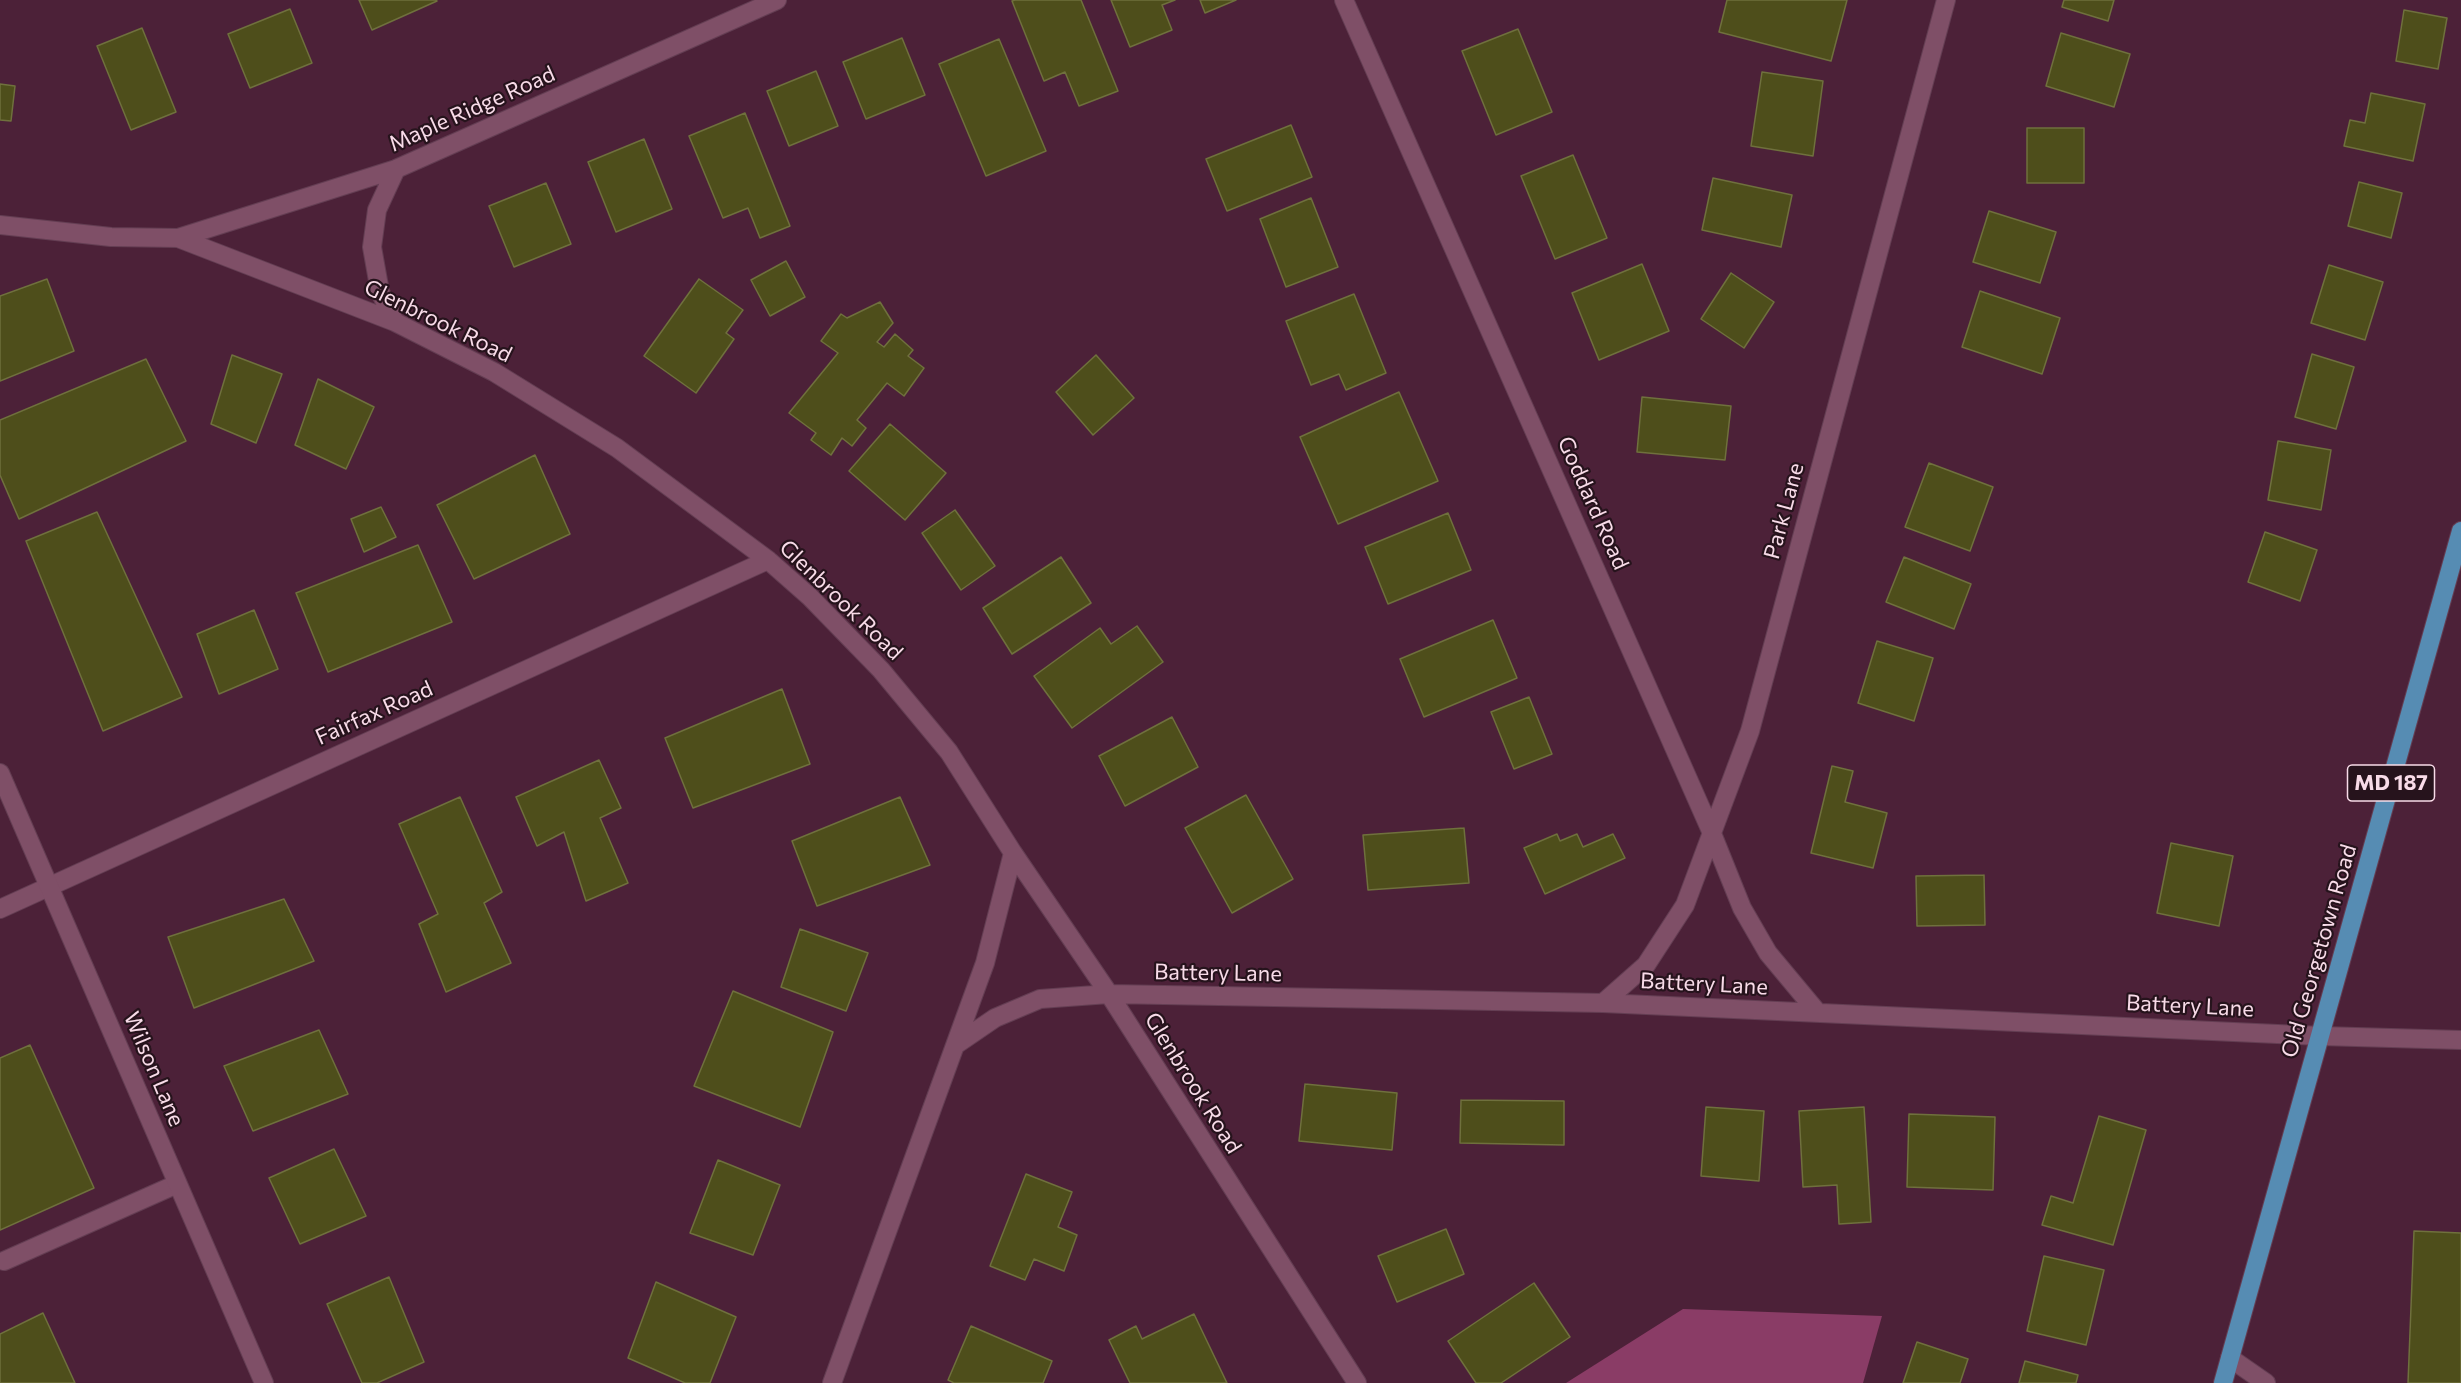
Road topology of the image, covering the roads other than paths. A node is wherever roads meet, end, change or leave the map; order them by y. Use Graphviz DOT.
graph roads {
  1 [pos="777,0"];
  2 [pos="1344,0"];
  3 [pos="1946,0"];
  4 [pos="396,169"];
  5 [pos="0,225"];
  6 [pos="178,238"];
  7 [pos="395,322"];
  8 [pos="2461,531"];
  9 [pos="768,560"];
  10 [pos="0,773"];
  11 [pos="1711,831"];
  12 [pos="1013,853"];
  13 [pos="50,886"];
  14 [pos="0,909"];
  15 [pos="1109,994"];
  16 [pos="1603,1004"];
  17 [pos="1818,1013"];
  18 [pos="2321,1036"];
  19 [pos="2461,1040"];
  20 [pos="957,1044"];
  21 [pos="177,1184"];
  22 [pos="4,1261"];
  23 [pos="2230,1358"];
  24 [pos="264,1383"];
  25 [pos="832,1383"];
  26 [pos="1357,1383"];
  27 [pos="2223,1383"];
  28 [pos="2266,1383"];
  1 -- 4 [label="street, Maple Ridge Road"];
  2 -- 11 [label="street, Goddard Road"];
  3 -- 11 [label="street, Park Lane"];
  4 -- 6 [label="street, Maple Ridge Road"];
  4 -- 7 [label="street"];
  5 -- 6 [label="street, Glenbrook Road"];
  6 -- 7 [label="street, Glenbrook Road"];
  7 -- 9 [label="street, Glenbrook Road"];
  8 -- 18 [label="main road, Old Georgetown Road / MD 187"];
  9 -- 12 [label="street, Glenbrook Road"];
  9 -- 13 [label="street, Fairfax Road"];
  10 -- 13 [label="street, Wilson Lane"];
  11 -- 16 [label="street, Park Lane"];
  11 -- 17 [label="street, Goddard Road"];
  12 -- 15 [label="street, Glenbrook Road"];
  12 -- 20 [label="street"];
  13 -- 14 [label="street, Fairfax Road"];
  13 -- 21 [label="street, Wilson Lane"];
  15 -- 16 [label="street, Battery Lane"];
  15 -- 20 [label="street, Battery Lane"];
  15 -- 26 [label="street, Glenbrook Road"];
  16 -- 17 [label="street, Battery Lane"];
  17 -- 18 [label="street, Battery Lane"];
  18 -- 19 [label="street, Battery Lane"];
  18 -- 23 [label="main road, Old Georgetown Road / MD 187"];
  20 -- 25 [label="street"];
  21 -- 22 [label="street"];
  21 -- 24 [label="street, Wilson Lane"];
  23 -- 27 [label="main road, Old Georgetown Road / MD 187"];
  23 -- 28 [label="street"];
}
